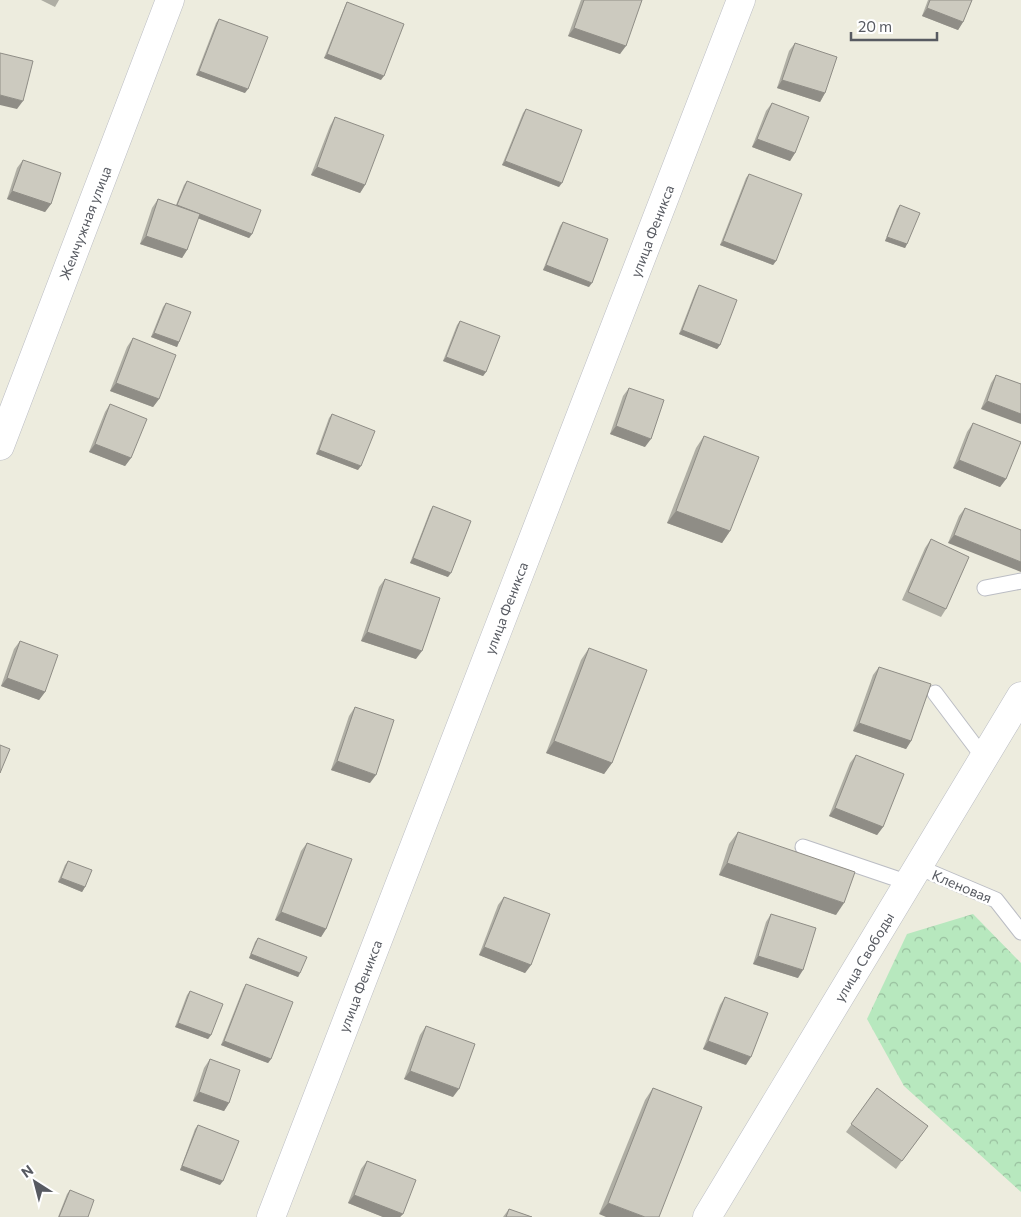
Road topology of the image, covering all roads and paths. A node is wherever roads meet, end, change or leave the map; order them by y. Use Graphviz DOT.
graph roads {
  1 [pos="170,0"];
  2 [pos="741,0"];
  3 [pos="0,446"];
  4 [pos="1021,581"];
  5 [pos="985,588"];
  6 [pos="935,693"];
  7 [pos="1021,696"];
  8 [pos="984,758"];
  9 [pos="803,847"];
  10 [pos="913,875"];
  11 [pos="1021,932"];
  12 [pos="271,1217"];
  13 [pos="707,1217"];
  1 -- 3 [label="street, Жемчужная улица"];
  2 -- 12 [label="street, улица Феникса"];
  4 -- 5 [label="lane"];
  6 -- 8 [label="lane"];
  7 -- 8 [label="street, улица Свободы"];
  8 -- 10 [label="street, улица Свободы"];
  9 -- 10 [label="lane, Кленовая"];
  10 -- 11 [label="lane, Кленовая"];
  10 -- 13 [label="street, улица Свободы"];
}
